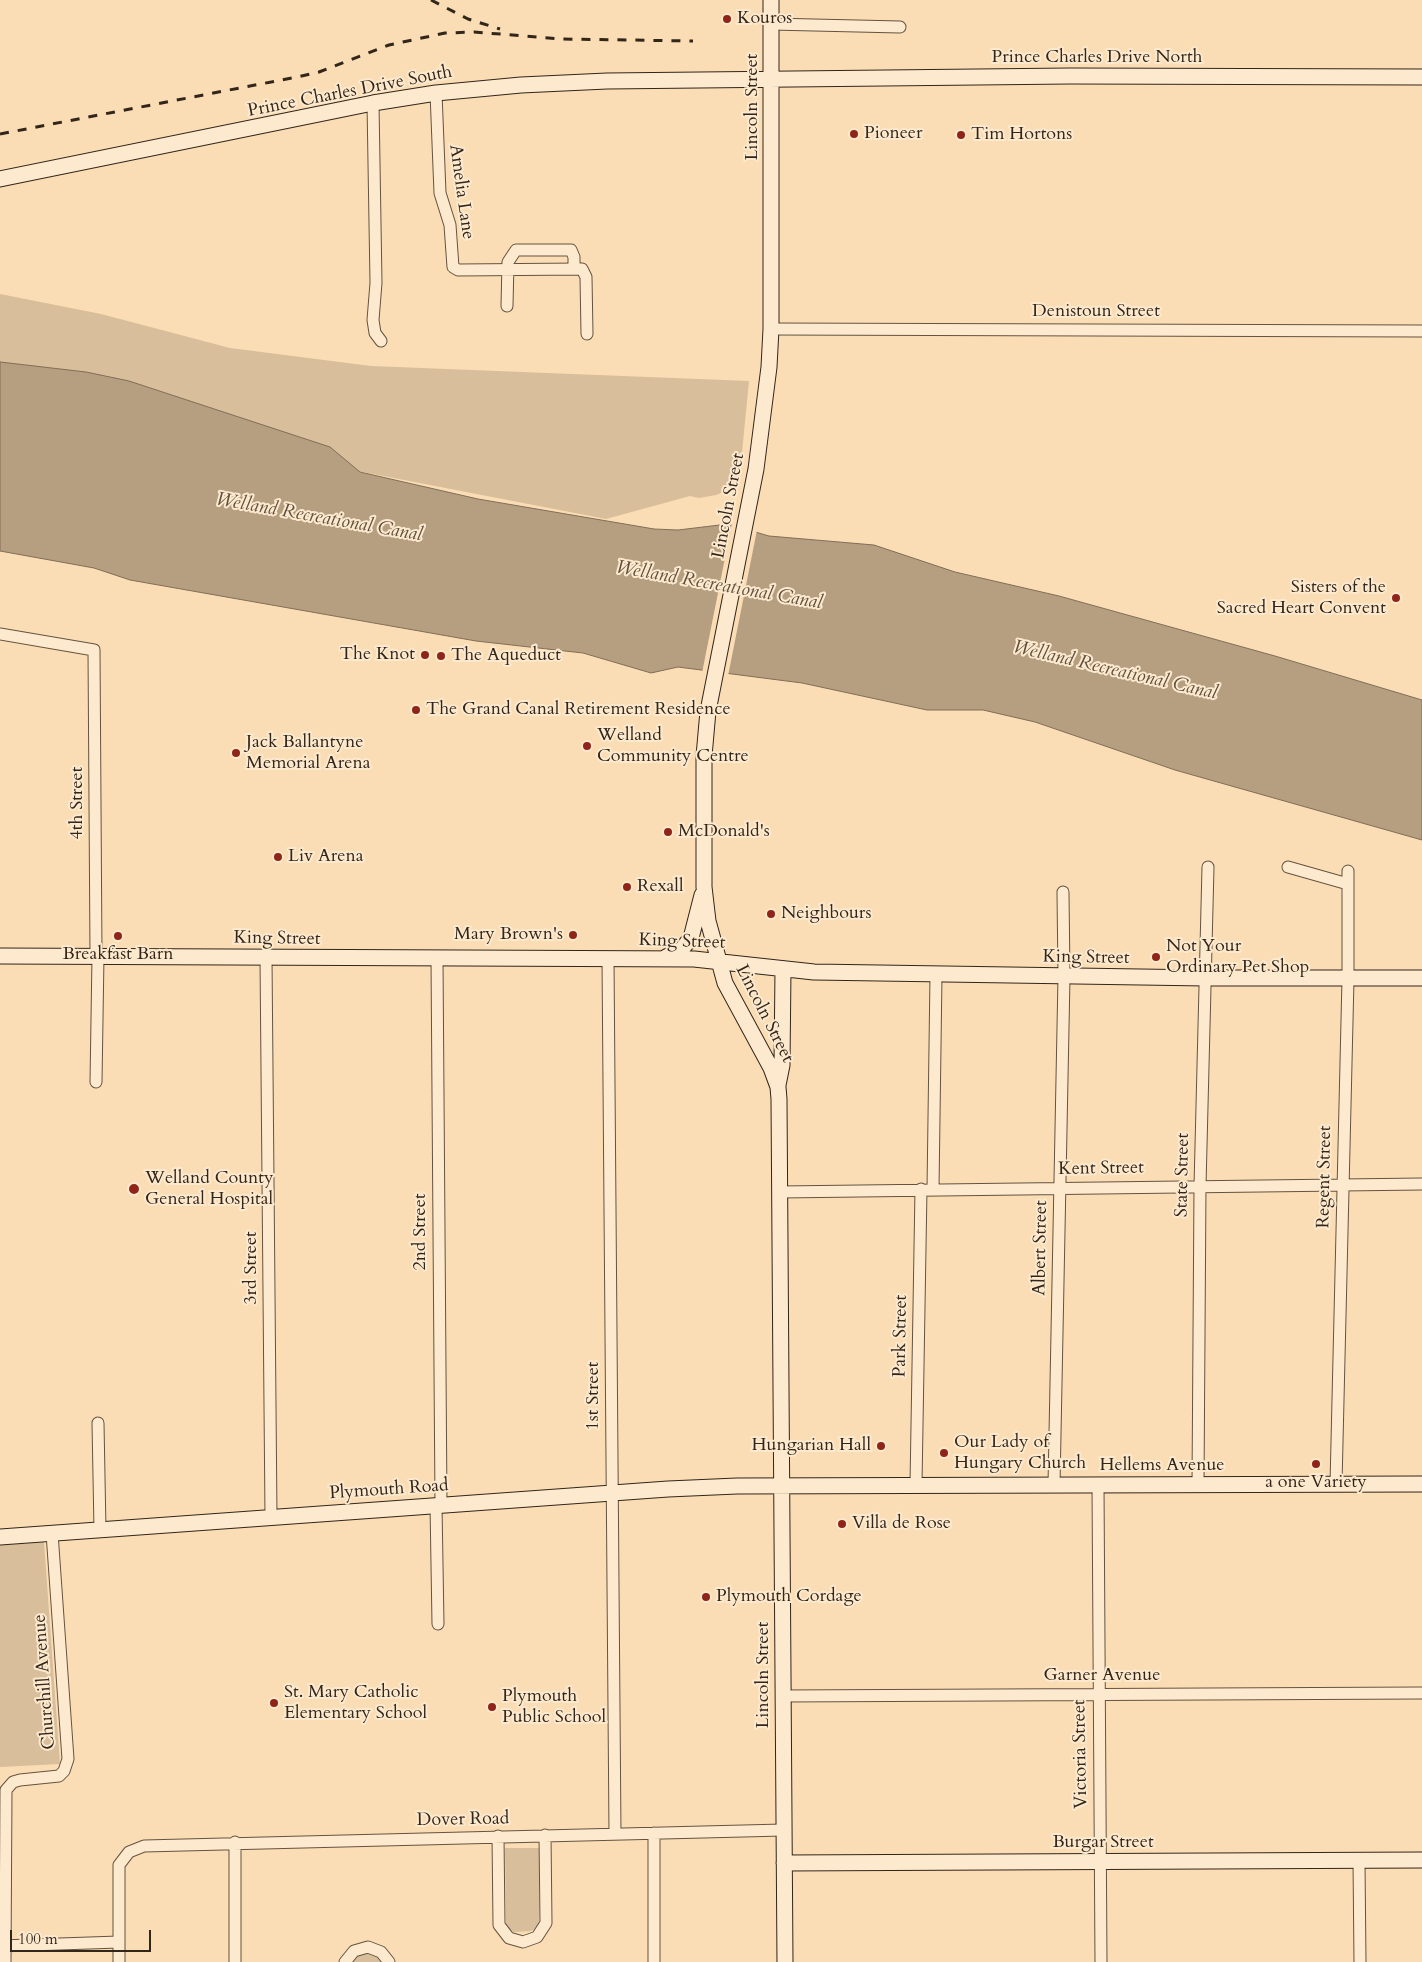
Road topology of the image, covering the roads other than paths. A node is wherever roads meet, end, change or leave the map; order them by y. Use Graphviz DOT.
graph roads {
  1 [pos="771,0"];
  2 [pos="772,24"];
  3 [pos="900,27"];
  4 [pos="1422,77"];
  5 [pos="772,79"];
  6 [pos="436,92"];
  7 [pos="373,103"];
  8 [pos="0,179"];
  9 [pos="574,268"];
  10 [pos="507,269"];
  11 [pos="507,306"];
  12 [pos="771,329"];
  13 [pos="1422,331"];
  14 [pos="587,334"];
  15 [pos="381,341"];
  16 [pos="0,634"];
  17 [pos="1208,867"];
  18 [pos="1288,867"];
  19 [pos="1348,871"];
  20 [pos="1348,884"];
  21 [pos="704,887"];
  22 [pos="1063,892"];
  23 [pos="0,956"];
  24 [pos="97,956"];
  25 [pos="266,958"];
  26 [pos="437,958"];
  27 [pos="662,958"];
  28 [pos="608,959"];
  29 [pos="718,961"];
  30 [pos="783,969"];
  31 [pos="936,975"];
  32 [pos="1064,977"];
  33 [pos="1206,978"];
  34 [pos="1422,978"];
  35 [pos="1348,979"];
  36 [pos="96,1082"];
  37 [pos="778,1086"];
  38 [pos="1422,1184"];
  39 [pos="1342,1185"];
  40 [pos="1200,1186"];
  41 [pos="1060,1187"];
  42 [pos="921,1189"];
  43 [pos="934,1189"];
  44 [pos="780,1192"];
  45 [pos="98,1423"];
  46 [pos="916,1484"];
  47 [pos="1198,1484"];
  48 [pos="1336,1484"];
  49 [pos="1422,1484"];
  50 [pos="1054,1485"];
  51 [pos="1098,1485"];
  52 [pos="781,1486"];
  53 [pos="612,1493"];
  54 [pos="438,1505"];
  55 [pos="270,1517"];
  56 [pos="100,1530"];
  57 [pos="52,1533"];
  58 [pos="0,1537"];
  59 [pos="438,1624"];
  60 [pos="1098,1693"];
  61 [pos="1422,1693"];
  62 [pos="782,1696"];
  63 [pos="783,1830"];
  64 [pos="615,1833"];
  65 [pos="654,1833"];
  66 [pos="545,1835"];
  67 [pos="2,1836"];
  68 [pos="498,1836"];
  69 [pos="235,1842"];
  70 [pos="1422,1860"];
  71 [pos="1100,1861"];
  72 [pos="1359,1861"];
  73 [pos="784,1863"];
  74 [pos="119,1942"];
  75 [pos="3,1946"];
  76 [pos="5,1962"];
  77 [pos="119,1962"];
  78 [pos="235,1962"];
  79 [pos="345,1962"];
  80 [pos="389,1962"];
  81 [pos="654,1962"];
  82 [pos="784,1962"];
  83 [pos="1101,1962"];
  84 [pos="1360,1962"];
  1 -- 2 [label="main road, Lincoln Street"];
  2 -- 3 [label="street"];
  2 -- 5 [label="main road, Lincoln Street"];
  4 -- 5 [label="main road, Prince Charles Drive North"];
  5 -- 6 [label="main road, Prince Charles Drive South"];
  5 -- 12 [label="main road, Lincoln Street"];
  6 -- 7 [label="main road, Prince Charles Drive South"];
  6 -- 10 [label="street, Amelia Lane"];
  7 -- 8 [label="main road, Prince Charles Drive South"];
  7 -- 15 [label="street"];
  9 -- 10 [label="street"];
  9 -- 10 [label="street"];
  9 -- 14 [label="street"];
  10 -- 11 [label="street"];
  12 -- 13 [label="street, Denistoun Street"];
  12 -- 21 [label="main road, Lincoln Street"];
  16 -- 24 [label="street, 4th Street"];
  17 -- 33 [label="street, State Street"];
  18 -- 20 [label="street"];
  19 -- 20 [label="street, Regent Street"];
  20 -- 35 [label="street, Regent Street"];
  21 -- 27 [label="main road"];
  21 -- 29 [label="main road, Lincoln Street"];
  22 -- 32 [label="street, Albert Street"];
  23 -- 24 [label="main road, King Street"];
  24 -- 25 [label="main road, King Street"];
  24 -- 36 [label="street, 4th Street"];
  25 -- 26 [label="main road, King Street"];
  25 -- 55 [label="street, 3rd Street"];
  26 -- 28 [label="main road, King Street"];
  26 -- 54 [label="street, 2nd Street"];
  27 -- 28 [label="main road, King Street"];
  27 -- 29 [label="main road, King Street"];
  28 -- 53 [label="street, 1st Street"];
  29 -- 30 [label="main road, King Street"];
  29 -- 37 [label="main road, Lincoln Street"];
  30 -- 31 [label="main road, King Street"];
  30 -- 37 [label="main road"];
  31 -- 32 [label="main road, King Street"];
  31 -- 43 [label="street"];
  32 -- 33 [label="main road, King Street"];
  32 -- 41 [label="street, Albert Street"];
  33 -- 35 [label="main road, King Street"];
  33 -- 40 [label="street, State Street"];
  34 -- 35 [label="main road, King Street"];
  35 -- 39 [label="street, Regent Street"];
  37 -- 44 [label="main road, Lincoln Street"];
  38 -- 39 [label="street, Kent Street"];
  39 -- 40 [label="street, Kent Street"];
  39 -- 48 [label="street, Regent Street"];
  40 -- 41 [label="street, Kent Street"];
  40 -- 47 [label="street, State Street"];
  41 -- 43 [label="street, Kent Street"];
  41 -- 50 [label="street, Albert Street"];
  42 -- 43 [label="street, Kent Street"];
  42 -- 44 [label="street, Kent Street"];
  42 -- 46 [label="street, Park Street"];
  44 -- 52 [label="main road, Lincoln Street"];
  45 -- 56 [label="street"];
  46 -- 50 [label="main road, Hellems Avenue"];
  46 -- 52 [label="main road, Hellems Avenue"];
  47 -- 48 [label="main road, Hellems Avenue"];
  47 -- 51 [label="main road, Hellems Avenue"];
  48 -- 49 [label="main road, Hellems Avenue"];
  50 -- 51 [label="main road, Hellems Avenue"];
  51 -- 60 [label="street, Victoria Street"];
  52 -- 53 [label="main road, Plymouth Road"];
  52 -- 62 [label="main road, Lincoln Street"];
  53 -- 54 [label="main road, Plymouth Road"];
  53 -- 64 [label="street, 1st Street"];
  54 -- 55 [label="main road, Plymouth Road"];
  54 -- 59 [label="street, 2nd Street"];
  55 -- 56 [label="main road, Plymouth Road"];
  56 -- 57 [label="main road, Plymouth Road"];
  57 -- 58 [label="main road, Plymouth Road"];
  57 -- 67 [label="street, Churchill Avenue"];
  60 -- 61 [label="street, Garner Avenue"];
  60 -- 62 [label="street, Garner Avenue"];
  60 -- 71 [label="street, Victoria Street"];
  62 -- 63 [label="main road, Lincoln Street"];
  63 -- 65 [label="street, Dover Road"];
  63 -- 73 [label="main road, Lincoln Street"];
  64 -- 65 [label="street, Dover Road"];
  64 -- 66 [label="street, Dover Road"];
  65 -- 81 [label="street"];
  66 -- 68 [label="street, Dover Road"];
  66 -- 68 [label="street"];
  67 -- 75 [label="street, Churchill Avenue"];
  68 -- 69 [label="street, Dover Road"];
  69 -- 74 [label="street, Dover Road"];
  69 -- 78 [label="street"];
  70 -- 72 [label="main road, Burgar Street"];
  71 -- 72 [label="main road, Burgar Street"];
  71 -- 73 [label="main road, Burgar Street"];
  71 -- 83 [label="street, Victoria Street"];
  72 -- 84 [label="street"];
  73 -- 82 [label="main road, Lincoln Street"];
  74 -- 75 [label="street"];
  74 -- 77 [label="street"];
  75 -- 76 [label="street, Churchill Avenue"];
  79 -- 80 [label="street"];
}
